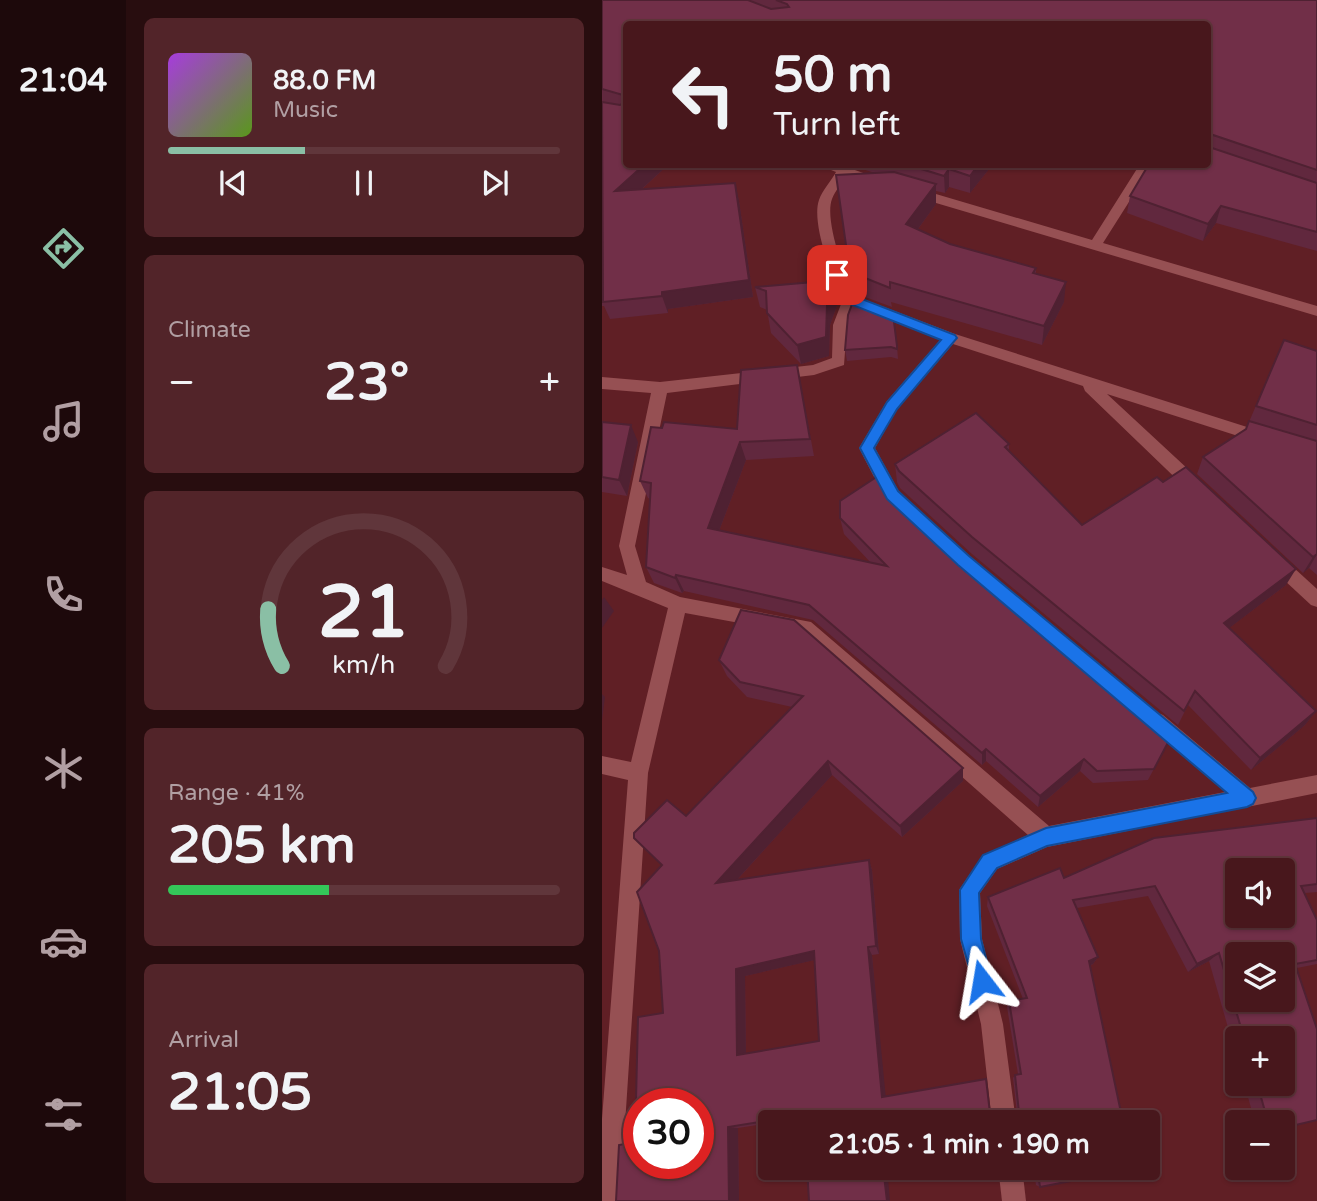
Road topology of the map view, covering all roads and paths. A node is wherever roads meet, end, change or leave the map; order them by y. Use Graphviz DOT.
graph roads {
  1 [pos="837,168"];
  2 [pos="1144,168"];
  3 [pos="844,170"];
  4 [pos="1094,247"];
  5 [pos="850,299"];
  6 [pos="1317,310"];
  7 [pos="950,338"];
  8 [pos="602,383"];
  9 [pos="1085,383"];
  10 [pos="660,388"];
  11 [pos="1281,443"];
  12 [pos="1206,496"];
  13 [pos="923,523"];
  14 [pos="1266,553"];
  15 [pos="602,574"];
  16 [pos="639,587"];
  17 [pos="1317,600"];
  18 [pos="678,604"];
  19 [pos="1142,710"];
  20 [pos="602,765"];
  21 [pos="638,773"];
  22 [pos="1317,784"];
  23 [pos="1247,798"];
  24 [pos="1046,837"];
  25 [pos="1003,1110"];
  26 [pos="1012,1180"];
  27 [pos="608,1201"];
  28 [pos="1014,1201"];
  1 -- 3 [label="street"];
  2 -- 4 [label="street"];
  3 -- 4 [label="street"];
  3 -- 5 [label="street"];
  4 -- 6 [label="street"];
  5 -- 7 [label="street"];
  5 -- 10 [label="street"];
  7 -- 9 [label="street"];
  7 -- 13 [label="street"];
  8 -- 10 [label="street"];
  9 -- 11 [label="street"];
  9 -- 12 [label="street"];
  10 -- 16 [label="street"];
  14 -- 17 [label="street"];
  15 -- 16 [label="street"];
  16 -- 18 [label="street"];
  18 -- 21 [label="street"];
  18 -- 24 [label="street"];
  19 -- 23 [label="street"];
  20 -- 21 [label="street"];
  21 -- 27 [label="street"];
  22 -- 23 [label="street"];
  23 -- 24 [label="street"];
  24 -- 25 [label="street"];
  26 -- 28 [label="street"];
}
